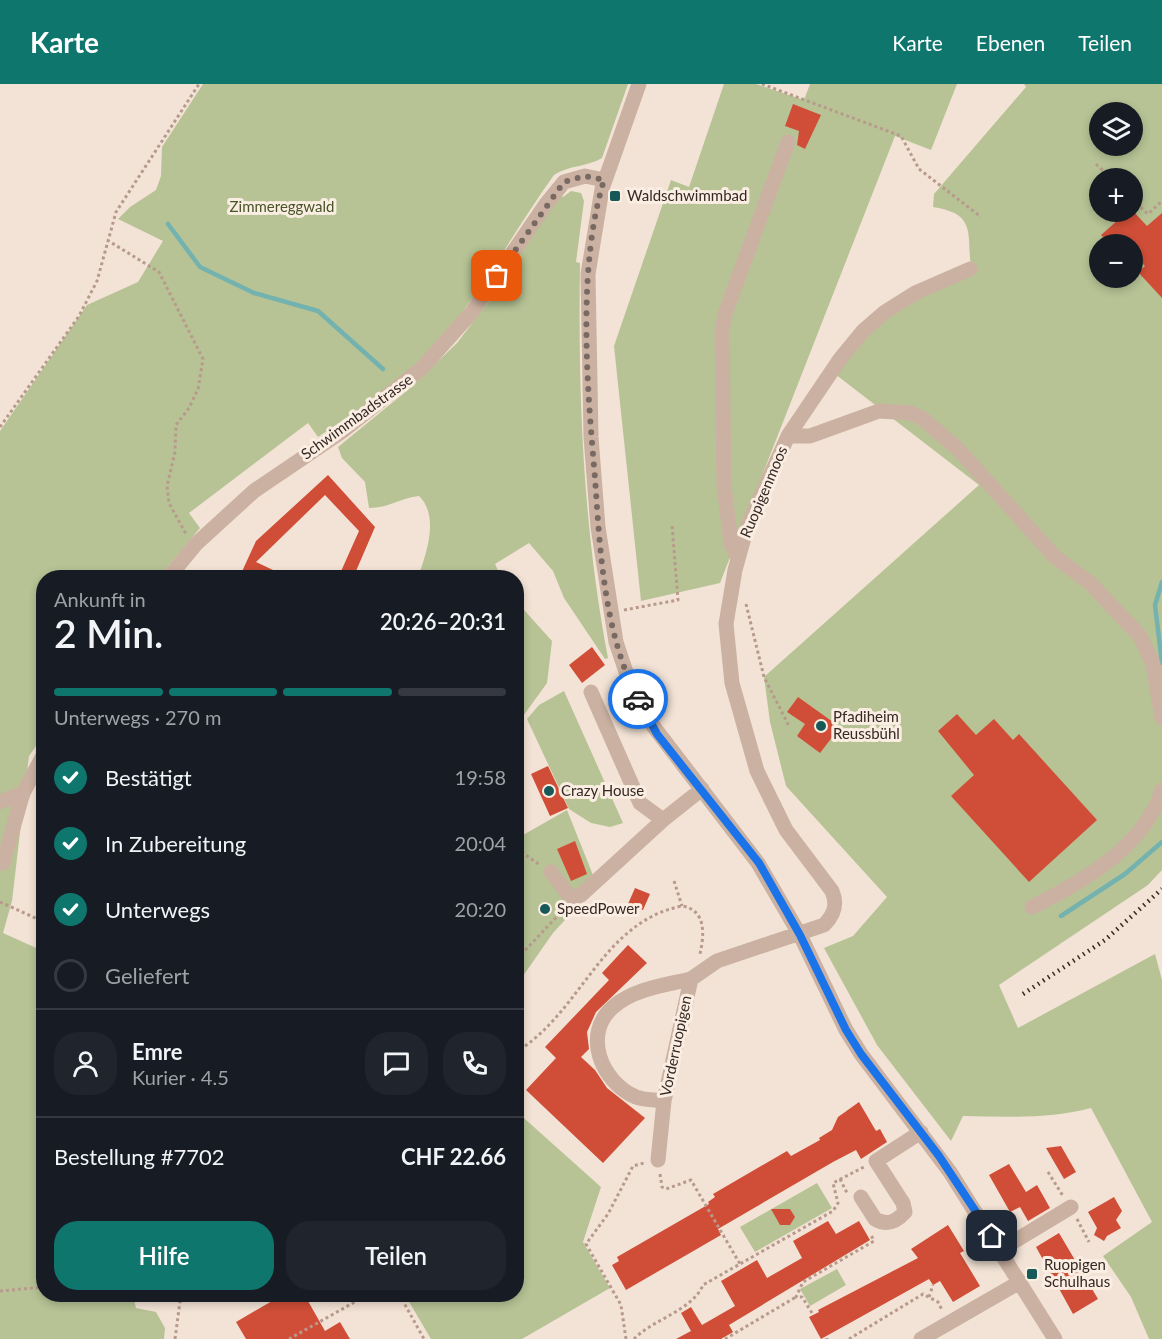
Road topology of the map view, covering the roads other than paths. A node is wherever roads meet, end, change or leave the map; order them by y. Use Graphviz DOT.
graph roads {
  1 [pos="639,84"];
  2 [pos="788,142"];
  3 [pos="604,180"];
  4 [pos="970,269"];
  5 [pos="788,436"];
  6 [pos="738,559"];
  7 [pos="175,570"];
  8 [pos="591,692"];
  9 [pos="1162,718"];
  10 [pos="36,769"];
  11 [pos="702,789"];
  12 [pos="1162,790"];
  13 [pos="23,793"];
  14 [pos="0,802"];
  15 [pos="663,820"];
  16 [pos="3,863"];
  17 [pos="551,872"];
  18 [pos="1032,907"];
  19 [pos="800,935"];
  20 [pos="697,974"];
  21 [pos="664,1101"];
  22 [pos="921,1132"];
  23 [pos="658,1160"];
  24 [pos="855,1196"];
  25 [pos="1071,1207"];
  26 [pos="1000,1250"];
  27 [pos="1020,1282"];
  28 [pos="921,1339"];
  29 [pos="1055,1339"];
  1 -- 3 [label="street"];
  2 -- 6 [label="street"];
  3 -- 7 [label="street, Schwimmbadstrasse"];
  3 -- 11 [label="street"];
  4 -- 5 [label="street, Ruopigenmoos"];
  5 -- 6 [label="street, Ruopigenmoos"];
  5 -- 9 [label="street"];
  6 -- 19 [label="street, Ruopigenmoos"];
  8 -- 15 [label="street"];
  10 -- 13 [label="street"];
  11 -- 15 [label="street"];
  11 -- 19 [label="street"];
  12 -- 18 [label="street"];
  13 -- 14 [label="street"];
  13 -- 16 [label="street"];
  15 -- 17 [label="street"];
  19 -- 20 [label="street"];
  19 -- 22 [label="street"];
  20 -- 21 [label="street, Vorderruopigen"];
  20 -- 21 [label="street"];
  21 -- 23 [label="street, Vorderruopigen"];
  22 -- 24 [label="street"];
  22 -- 26 [label="street"];
  25 -- 26 [label="street"];
  26 -- 27 [label="street"];
  27 -- 28 [label="street"];
  27 -- 29 [label="street"];
}
